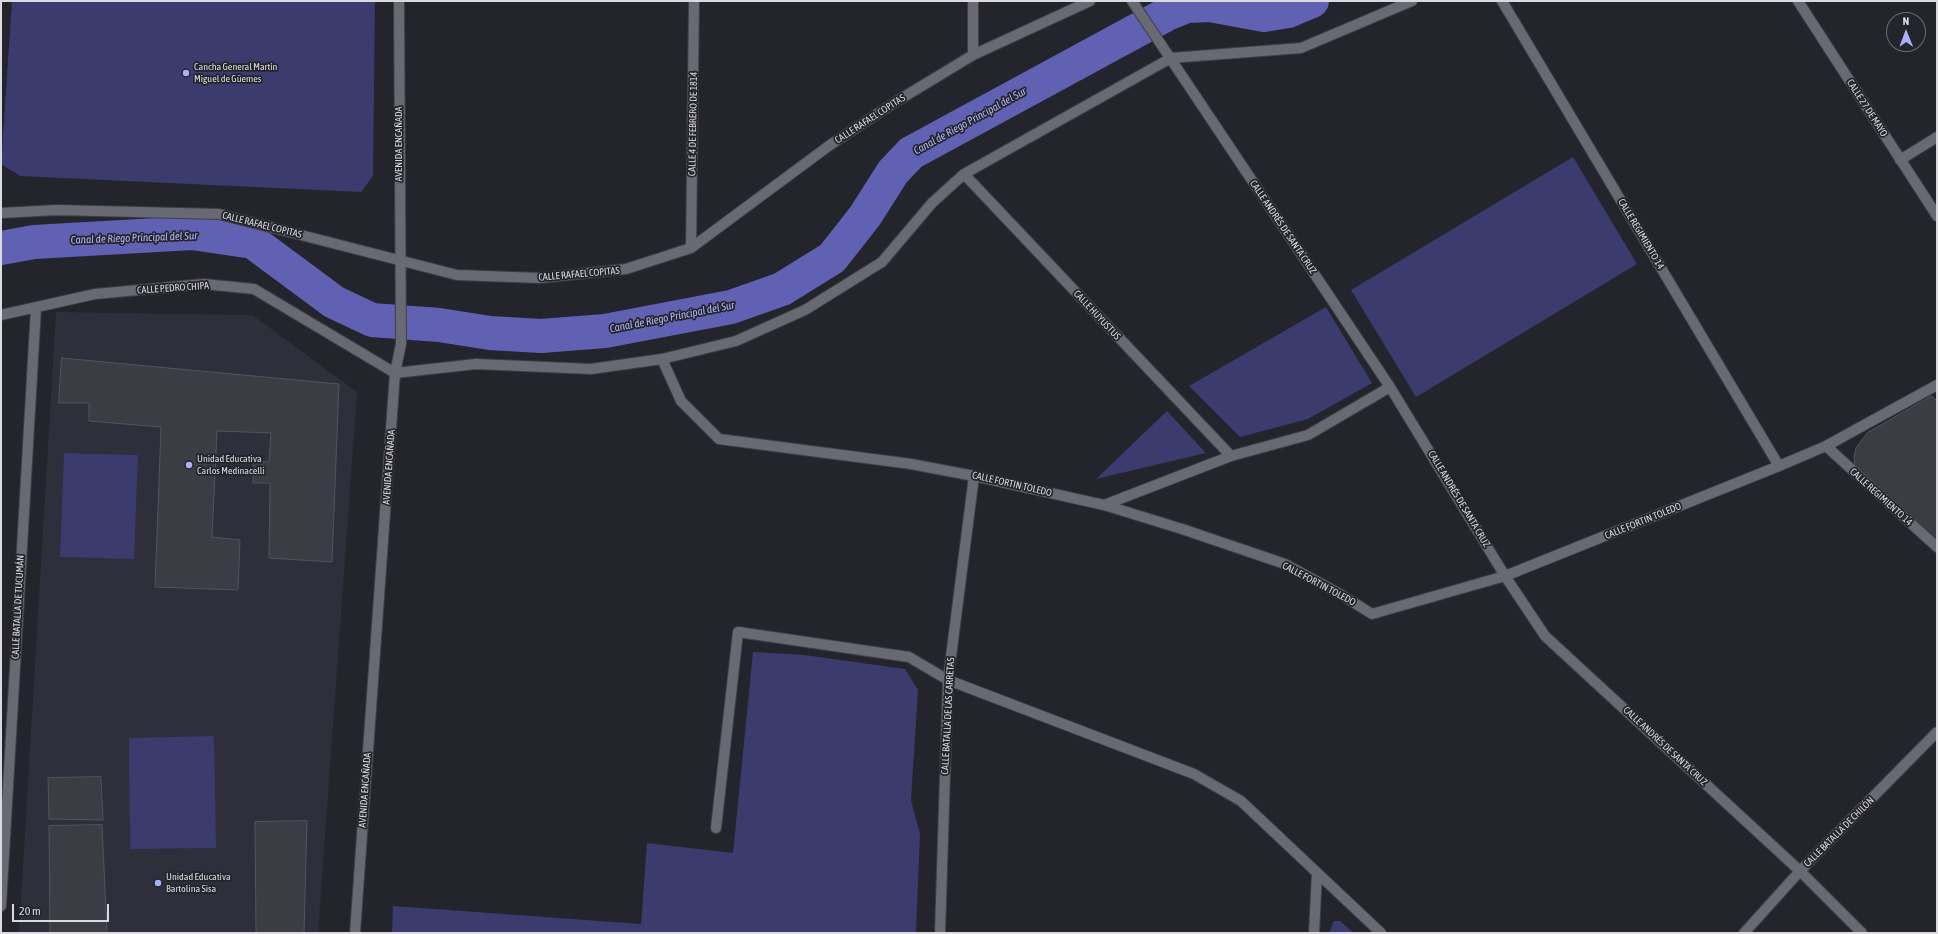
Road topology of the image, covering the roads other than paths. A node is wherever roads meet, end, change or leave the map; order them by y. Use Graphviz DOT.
graph roads {
  1 [pos="399,1"];
  2 [pos="694,1"];
  3 [pos="973,1"];
  4 [pos="1090,1"];
  5 [pos="1412,1"];
  6 [pos="1502,1"];
  7 [pos="1798,1"];
  8 [pos="1135,5"];
  9 [pos="973,55"];
  10 [pos="1171,58"];
  11 [pos="1937,137"];
  12 [pos="1900,160"];
  13 [pos="964,174"];
  14 [pos="1,213"];
  15 [pos="1937,216"];
  16 [pos="691,248"];
  17 [pos="399,259"];
  18 [pos="36,308"];
  19 [pos="1,315"];
  20 [pos="662,359"];
  21 [pos="395,373"];
  22 [pos="1937,385"];
  23 [pos="1390,387"];
  24 [pos="1826,446"];
  25 [pos="1231,456"];
  26 [pos="1779,466"];
  27 [pos="974,476"];
  28 [pos="1104,505"];
  29 [pos="1937,548"];
  30 [pos="1505,576"];
  31 [pos="948,680"];
  32 [pos="1937,732"];
  33 [pos="716,828"];
  34 [pos="1800,871"];
  35 [pos="1317,873"];
  36 [pos="1,906"];
  37 [pos="355,933"];
  38 [pos="940,933"];
  39 [pos="1314,933"];
  40 [pos="1381,933"];
  41 [pos="1744,933"];
  42 [pos="1862,933"];
  1 -- 17 [label="street, AVENIDA ENCAÑADA"];
  2 -- 16 [label="street, CALLE 4 DE FEBRERO DE 1814"];
  3 -- 9 [label="street"];
  4 -- 9 [label="street, CALLE RAFAEL COPITAS"];
  5 -- 10 [label="street"];
  6 -- 26 [label="street, CALLE REGIMIENTO 14"];
  7 -- 12 [label="street, CALLE 27 DE MAYO"];
  8 -- 10 [label="street, CALLE ANDRÉS DE SANTA CRUZ"];
  9 -- 16 [label="street, CALLE RAFAEL COPITAS"];
  10 -- 13 [label="street"];
  10 -- 23 [label="street, CALLE ANDRÉS DE SANTA CRUZ"];
  11 -- 12 [label="street"];
  12 -- 15 [label="street, CALLE 27 DE MAYO"];
  13 -- 20 [label="street"];
  13 -- 25 [label="street, CALLE HUYUSTUS"];
  14 -- 17 [label="street, CALLE RAFAEL COPITAS"];
  16 -- 17 [label="street, CALLE RAFAEL COPITAS"];
  17 -- 21 [label="street, AVENIDA ENCAÑADA"];
  18 -- 19 [label="street, CALLE PEDRO CHIPA"];
  18 -- 21 [label="street, CALLE PEDRO CHIPA"];
  18 -- 36 [label="street, CALLE BATALLA DE TUCUMÁN"];
  20 -- 21 [label="street"];
  20 -- 27 [label="street, CALLE FORTIN TOLEDO"];
  21 -- 37 [label="street, AVENIDA ENCAÑADA"];
  22 -- 24 [label="street, CALLE FORTIN TOLEDO"];
  23 -- 25 [label="street"];
  23 -- 30 [label="street, CALLE ANDRÉS DE SANTA CRUZ"];
  24 -- 26 [label="street, CALLE FORTIN TOLEDO"];
  24 -- 29 [label="street, CALLE REGIMIENTO 14"];
  25 -- 28 [label="street"];
  26 -- 30 [label="street, CALLE FORTIN TOLEDO"];
  27 -- 28 [label="street, CALLE FORTIN TOLEDO"];
  27 -- 31 [label="street, CALLE BATALLA DE LAS CARRETAS"];
  28 -- 30 [label="street, CALLE FORTIN TOLEDO"];
  30 -- 34 [label="street, CALLE ANDRÉS DE SANTA CRUZ"];
  31 -- 33 [label="street"];
  31 -- 35 [label="street"];
  31 -- 38 [label="street, CALLE BATALLA DE LAS CARRETAS"];
  32 -- 34 [label="street, CALLE BATALLA DE CHILÓN"];
  34 -- 41 [label="street, CALLE BATALLA DE CHILÓN"];
  34 -- 42 [label="street, CALLE ANDRÉS DE SANTA CRUZ"];
  35 -- 39 [label="street"];
  35 -- 40 [label="street"];
}
